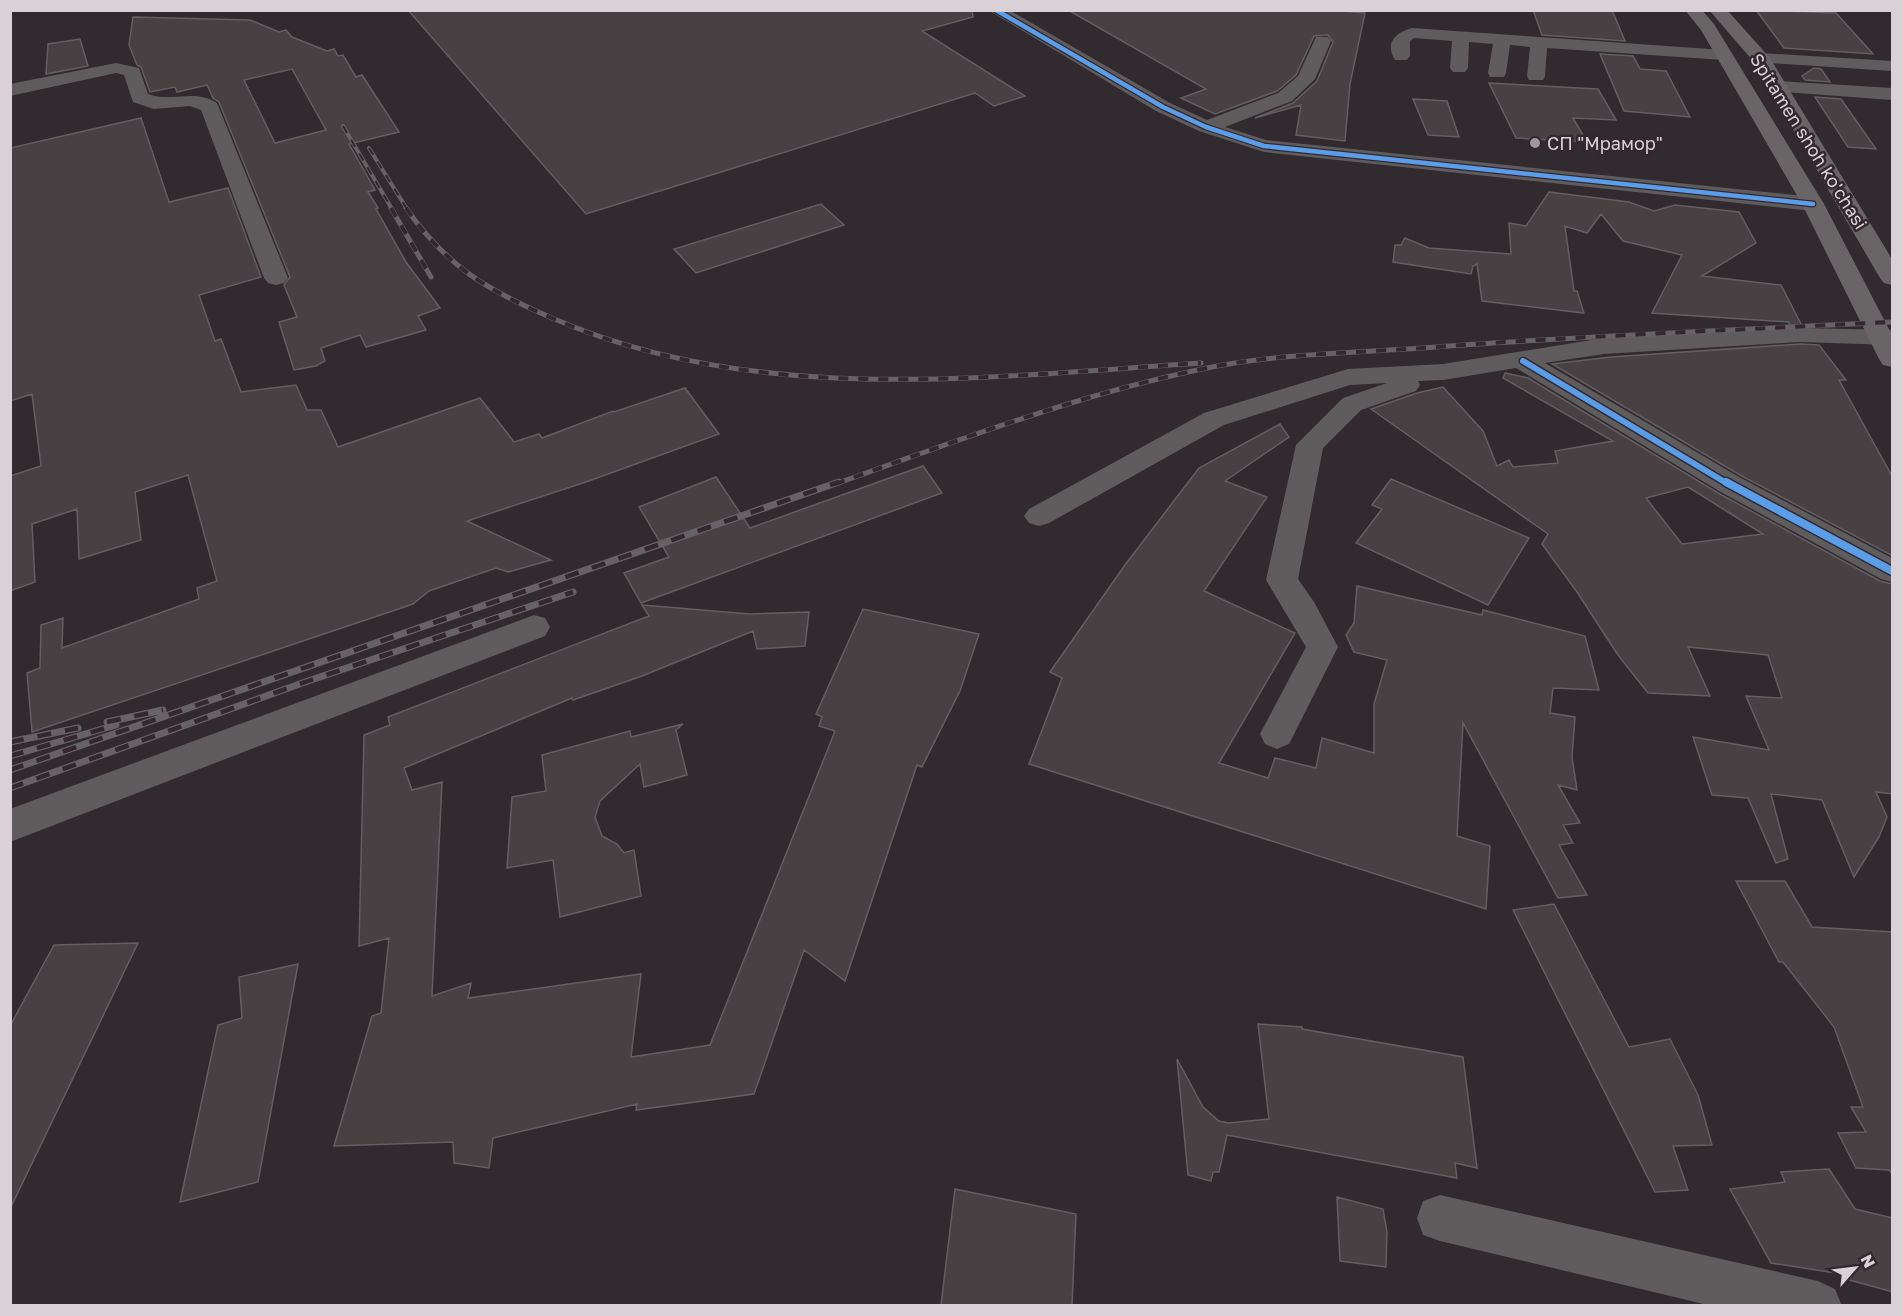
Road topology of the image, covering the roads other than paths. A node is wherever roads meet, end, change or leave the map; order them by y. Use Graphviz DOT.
graph roads {
  1 [pos="996,10"];
  2 [pos="1693,10"];
  3 [pos="1717,10"];
  4 [pos="1023,13"];
  5 [pos="1041,36"];
  6 [pos="1461,36"];
  7 [pos="1502,40"];
  8 [pos="1322,41"];
  9 [pos="1539,43"];
  10 [pos="1724,55"];
  11 [pos="1401,56"];
  12 [pos="1761,58"];
  13 [pos="1893,66"];
  14 [pos="1459,68"];
  15 [pos="1497,73"];
  16 [pos="1536,76"];
  17 [pos="1777,87"];
  18 [pos="10,90"];
  19 [pos="1893,94"];
  20 [pos="1206,127"];
  21 [pos="1813,204"];
  22 [pos="276,278"];
  23 [pos="1893,278"];
  24 [pos="1886,338"];
  25 [pos="1893,359"];
  26 [pos="1523,361"];
  27 [pos="1443,372"];
  28 [pos="1039,516"];
  29 [pos="1893,571"];
  30 [pos="534,627"];
  31 [pos="1276,734"];
  32 [pos="10,826"];
  33 [pos="1440,1218"];
  34 [pos="1818,1305"];
  1 -- 5 [label="street"];
  2 -- 10 [label="main road, Spitamen shoh ko'chasi"];
  3 -- 12 [label="main road, Spitamen shoh ko'chasi"];
  4 -- 5 [label="street"];
  5 -- 20 [label="street"];
  6 -- 7 [label="street"];
  6 -- 11 [label="street"];
  6 -- 14 [label="street"];
  7 -- 9 [label="street"];
  7 -- 15 [label="street"];
  8 -- 20 [label="street"];
  9 -- 10 [label="street"];
  9 -- 16 [label="street"];
  10 -- 21 [label="main road, Spitamen shoh ko'chasi"];
  12 -- 13 [label="street"];
  12 -- 17 [label="main road, Spitamen shoh ko'chasi"];
  17 -- 19 [label="street"];
  17 -- 23 [label="main road, Spitamen shoh ko'chasi"];
  18 -- 22 [label="street"];
  20 -- 21 [label="street"];
  21 -- 24 [label="main road, Spitamen shoh ko'chasi"];
  24 -- 25 [label="main road, Spitamen shoh ko'chasi"];
  24 -- 26 [label="street"];
  26 -- 27 [label="street"];
  26 -- 29 [label="street"];
  27 -- 28 [label="street"];
  27 -- 31 [label="street"];
  30 -- 32 [label="street"];
  33 -- 34 [label="street"];
}
